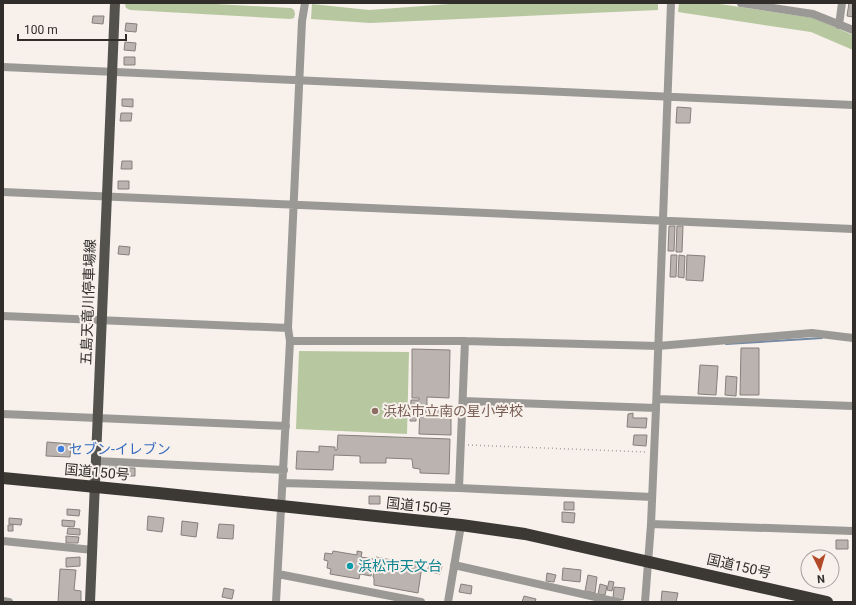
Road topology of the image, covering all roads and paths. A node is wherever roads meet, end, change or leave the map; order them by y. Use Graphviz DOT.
graph roads {
  1 [pos="115,3"];
  2 [pos="305,3"];
  3 [pos="671,3"];
  4 [pos="741,3"];
  5 [pos="842,3"];
  6 [pos="839,25"];
  7 [pos="853,30"];
  8 [pos="3,67"];
  9 [pos="112,72"];
  10 [pos="300,79"];
  11 [pos="667,96"];
  12 [pos="853,104"];
  13 [pos="3,192"];
  14 [pos="106,196"];
  15 [pos="295,205"];
  16 [pos="664,221"];
  17 [pos="853,229"];
  18 [pos="3,316"];
  19 [pos="101,321"];
  20 [pos="288,328"];
  21 [pos="853,338"];
  22 [pos="290,341"];
  23 [pos="465,341"];
  24 [pos="658,346"];
  25 [pos="657,399"];
  26 [pos="463,401"];
  27 [pos="853,406"];
  28 [pos="656,408"];
  29 [pos="3,414"];
  30 [pos="97,418"];
  31 [pos="286,426"];
  32 [pos="461,445"];
  33 [pos="654,452"];
  34 [pos="96,461"];
  35 [pos="284,470"];
  36 [pos="3,478"];
  37 [pos="283,483"];
  38 [pos="96,487"];
  39 [pos="459,488"];
  40 [pos="652,497"];
  41 [pos="281,507"];
  42 [pos="651,524"];
  43 [pos="461,525"];
  44 [pos="853,531"];
  45 [pos="3,541"];
  46 [pos="93,550"];
  47 [pos="649,561"];
  48 [pos="454,565"];
  49 [pos="278,574"];
  50 [pos="3,601"];
  51 [pos="8,602"];
  52 [pos="90,602"];
  53 [pos="276,602"];
  54 [pos="421,602"];
  55 [pos="448,602"];
  56 [pos="617,602"];
  57 [pos="645,602"];
  58 [pos="826,602"];
  1 -- 9 [label="main road, 五島天竜川停車場線"];
  2 -- 10 [label="street"];
  3 -- 11 [label="street"];
  4 -- 6 [label="street"];
  5 -- 6 [label="street"];
  6 -- 7 [label="street"];
  8 -- 9 [label="street"];
  9 -- 10 [label="street"];
  9 -- 14 [label="main road, 五島天竜川停車場線"];
  10 -- 11 [label="street"];
  10 -- 15 [label="street"];
  11 -- 12 [label="street"];
  11 -- 16 [label="street"];
  13 -- 14 [label="street"];
  14 -- 15 [label="street"];
  14 -- 19 [label="main road, 五島天竜川停車場線"];
  15 -- 16 [label="street"];
  15 -- 20 [label="street"];
  16 -- 17 [label="street"];
  16 -- 24 [label="street"];
  18 -- 19 [label="street"];
  19 -- 20 [label="street"];
  19 -- 30 [label="main road, 五島天竜川停車場線"];
  20 -- 22 [label="street"];
  21 -- 24 [label="street"];
  22 -- 23 [label="street"];
  22 -- 31 [label="street"];
  23 -- 24 [label="street"];
  23 -- 26 [label="street"];
  24 -- 25 [label="street"];
  25 -- 27 [label="street"];
  25 -- 28 [label="street"];
  26 -- 28 [label="street"];
  26 -- 32 [label="street"];
  28 -- 33 [label="street"];
  29 -- 30 [label="street"];
  30 -- 31 [label="street"];
  30 -- 34 [label="main road, 五島天竜川停車場線"];
  31 -- 35 [label="street"];
  32 -- 33 [label="path"];
  32 -- 39 [label="street"];
  33 -- 40 [label="street"];
  34 -- 35 [label="street"];
  34 -- 38 [label="main road, 五島天竜川停車場線"];
  35 -- 37 [label="street"];
  36 -- 38 [label="highway, 国道150号"];
  37 -- 39 [label="street"];
  37 -- 41 [label="street"];
  38 -- 41 [label="highway, 国道150号"];
  38 -- 46 [label="main road, 五島天竜川停車場線"];
  39 -- 40 [label="street"];
  40 -- 42 [label="street"];
  41 -- 43 [label="highway, 国道150号"];
  41 -- 49 [label="street"];
  42 -- 44 [label="street"];
  42 -- 47 [label="street"];
  43 -- 47 [label="highway, 国道150号"];
  43 -- 48 [label="street"];
  45 -- 46 [label="street"];
  46 -- 52 [label="main road, 五島天竜川停車場線"];
  47 -- 57 [label="street"];
  47 -- 58 [label="highway, 国道150号"];
  48 -- 55 [label="street"];
  48 -- 56 [label="street"];
  49 -- 53 [label="street"];
  49 -- 54 [label="street"];
  50 -- 51 [label="street"];
}
